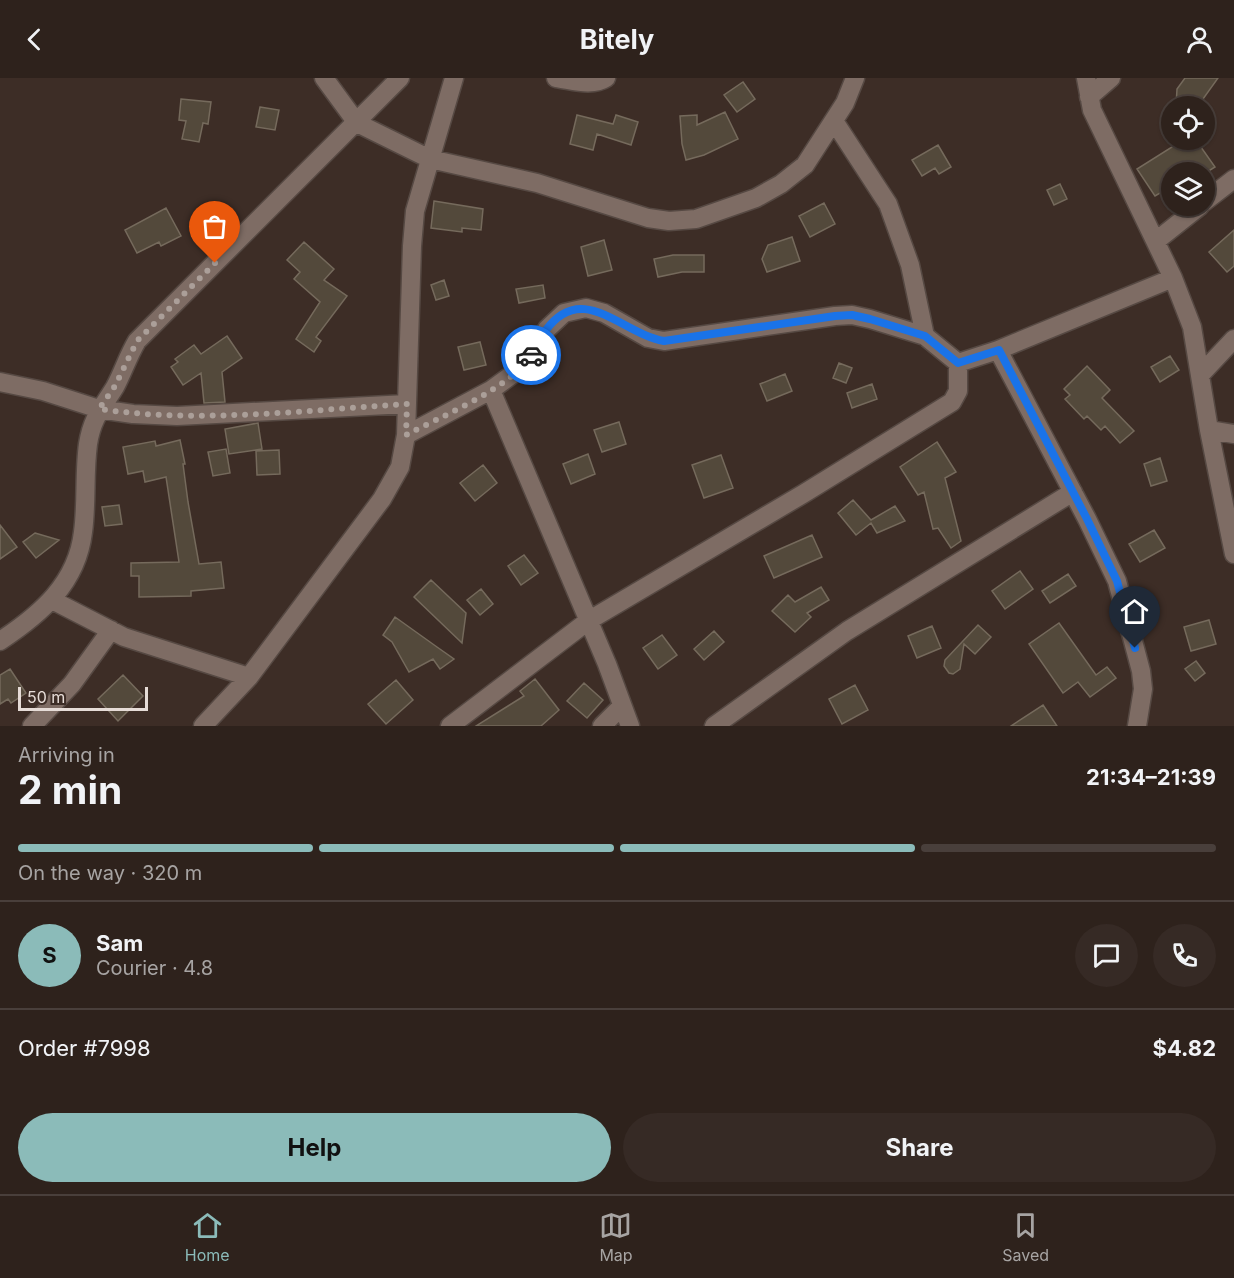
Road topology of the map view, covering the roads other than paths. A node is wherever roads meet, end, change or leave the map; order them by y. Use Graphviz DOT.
graph roads {
  1 [pos="324,78"];
  2 [pos="400,78"];
  3 [pos="454,78"];
  4 [pos="556,78"];
  5 [pos="606,78"];
  6 [pos="855,78"];
  7 [pos="1086,78"];
  8 [pos="1111,78"];
  9 [pos="1089,97"];
  10 [pos="834,121"];
  11 [pos="357,123"];
  12 [pos="430,159"];
  13 [pos="1234,179"];
  14 [pos="1215,194"];
  15 [pos="1187,216"];
  16 [pos="1156,241"];
  17 [pos="1173,278"];
  18 [pos="925,336"];
  19 [pos="1234,339"];
  20 [pos="999,350"];
  21 [pos="958,363"];
  22 [pos="1202,374"];
  23 [pos="0,382"];
  24 [pos="491,390"];
  25 [pos="407,404"];
  26 [pos="99,409"];
  27 [pos="1209,430"];
  28 [pos="1234,434"];
  29 [pos="406,435"];
  30 [pos="1073,492"];
  31 [pos="1234,554"];
  32 [pos="52,600"];
  33 [pos="588,621"];
  34 [pos="111,630"];
  35 [pos="0,641"];
  36 [pos="249,676"];
  37 [pos="622,706"];
  38 [pos="32,726"];
  39 [pos="203,726"];
  40 [pos="450,726"];
  41 [pos="602,726"];
  42 [pos="630,726"];
  43 [pos="714,726"];
  44 [pos="1137,726"];
  1 -- 11 [label="street"];
  2 -- 11 [label="street"];
  3 -- 12 [label="street"];
  4 -- 5 [label="street"];
  6 -- 10 [label="street"];
  7 -- 9 [label="street"];
  8 -- 9 [label="street"];
  9 -- 16 [label="street"];
  10 -- 12 [label="street"];
  10 -- 18 [label="street"];
  11 -- 12 [label="street"];
  11 -- 26 [label="street"];
  12 -- 25 [label="street"];
  13 -- 14 [label="street"];
  15 -- 16 [label="street"];
  16 -- 17 [label="street"];
  17 -- 20 [label="street"];
  17 -- 22 [label="street"];
  18 -- 21 [label="street"];
  18 -- 24 [label="street"];
  19 -- 22 [label="street"];
  20 -- 21 [label="street"];
  20 -- 30 [label="street"];
  21 -- 33 [label="street"];
  22 -- 27 [label="street"];
  23 -- 26 [label="street"];
  24 -- 29 [label="street"];
  24 -- 33 [label="street"];
  25 -- 26 [label="street"];
  25 -- 29 [label="street"];
  26 -- 32 [label="street"];
  27 -- 28 [label="street"];
  27 -- 31 [label="street"];
  29 -- 36 [label="street"];
  30 -- 43 [label="street"];
  30 -- 44 [label="street"];
  32 -- 34 [label="street"];
  32 -- 35 [label="street"];
  33 -- 37 [label="street"];
  33 -- 40 [label="street"];
  34 -- 36 [label="street"];
  34 -- 38 [label="street"];
  36 -- 39 [label="street"];
  37 -- 41 [label="street"];
  37 -- 42 [label="street"];
}
